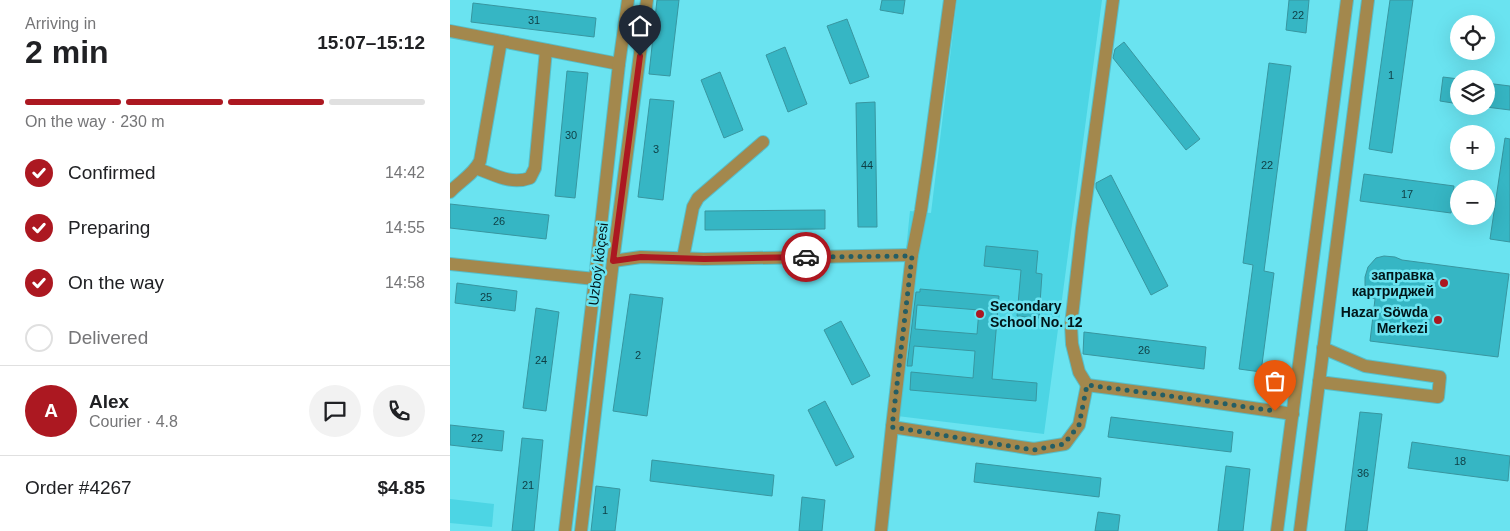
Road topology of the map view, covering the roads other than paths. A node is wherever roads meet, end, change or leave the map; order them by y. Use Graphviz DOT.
graph roads {
  1 [pos="628,0"];
  2 [pos="647,0"];
  3 [pos="950,0"];
  4 [pos="1113,0"];
  5 [pos="1347,0"];
  6 [pos="1368,0"];
  7 [pos="450,31"];
  8 [pos="501,41"];
  9 [pos="546,50"];
  10 [pos="619,64"];
  11 [pos="763,142"];
  12 [pos="476,168"];
  13 [pos="450,192"];
  14 [pos="912,256"];
  15 [pos="684,258"];
  16 [pos="613,261"];
  17 [pos="450,264"];
  18 [pos="596,279"];
  19 [pos="1323,348"];
  20 [pos="1319,382"];
  21 [pos="1087,385"];
  22 [pos="1293,414"];
  23 [pos="892,427"];
  24 [pos="565,531"];
  25 [pos="581,531"];
  26 [pos="881,531"];
  27 [pos="1277,531"];
  28 [pos="1300,531"];
  1 -- 10 [label="street, Uzboý köçesi"];
  2 -- 16 [label="street, Uzboý köçesi"];
  3 -- 14 [label="street"];
  4 -- 21 [label="street"];
  5 -- 22 [label="street"];
  6 -- 19 [label="street"];
  7 -- 8 [label="street"];
  8 -- 9 [label="street"];
  8 -- 12 [label="street"];
  9 -- 10 [label="street"];
  9 -- 12 [label="street"];
  10 -- 18 [label="street, Uzboý köçesi"];
  11 -- 15 [label="street"];
  12 -- 13 [label="street"];
  14 -- 15 [label="street"];
  14 -- 23 [label="street"];
  15 -- 16 [label="street"];
  16 -- 25 [label="street, Uzboý köçesi"];
  17 -- 18 [label="street"];
  18 -- 24 [label="street, Uzboý köçesi"];
  19 -- 20 [label="street"];
  19 -- 20 [label="street"];
  20 -- 28 [label="street"];
  21 -- 22 [label="street"];
  21 -- 23 [label="street"];
  22 -- 27 [label="street"];
  23 -- 26 [label="street"];
}
